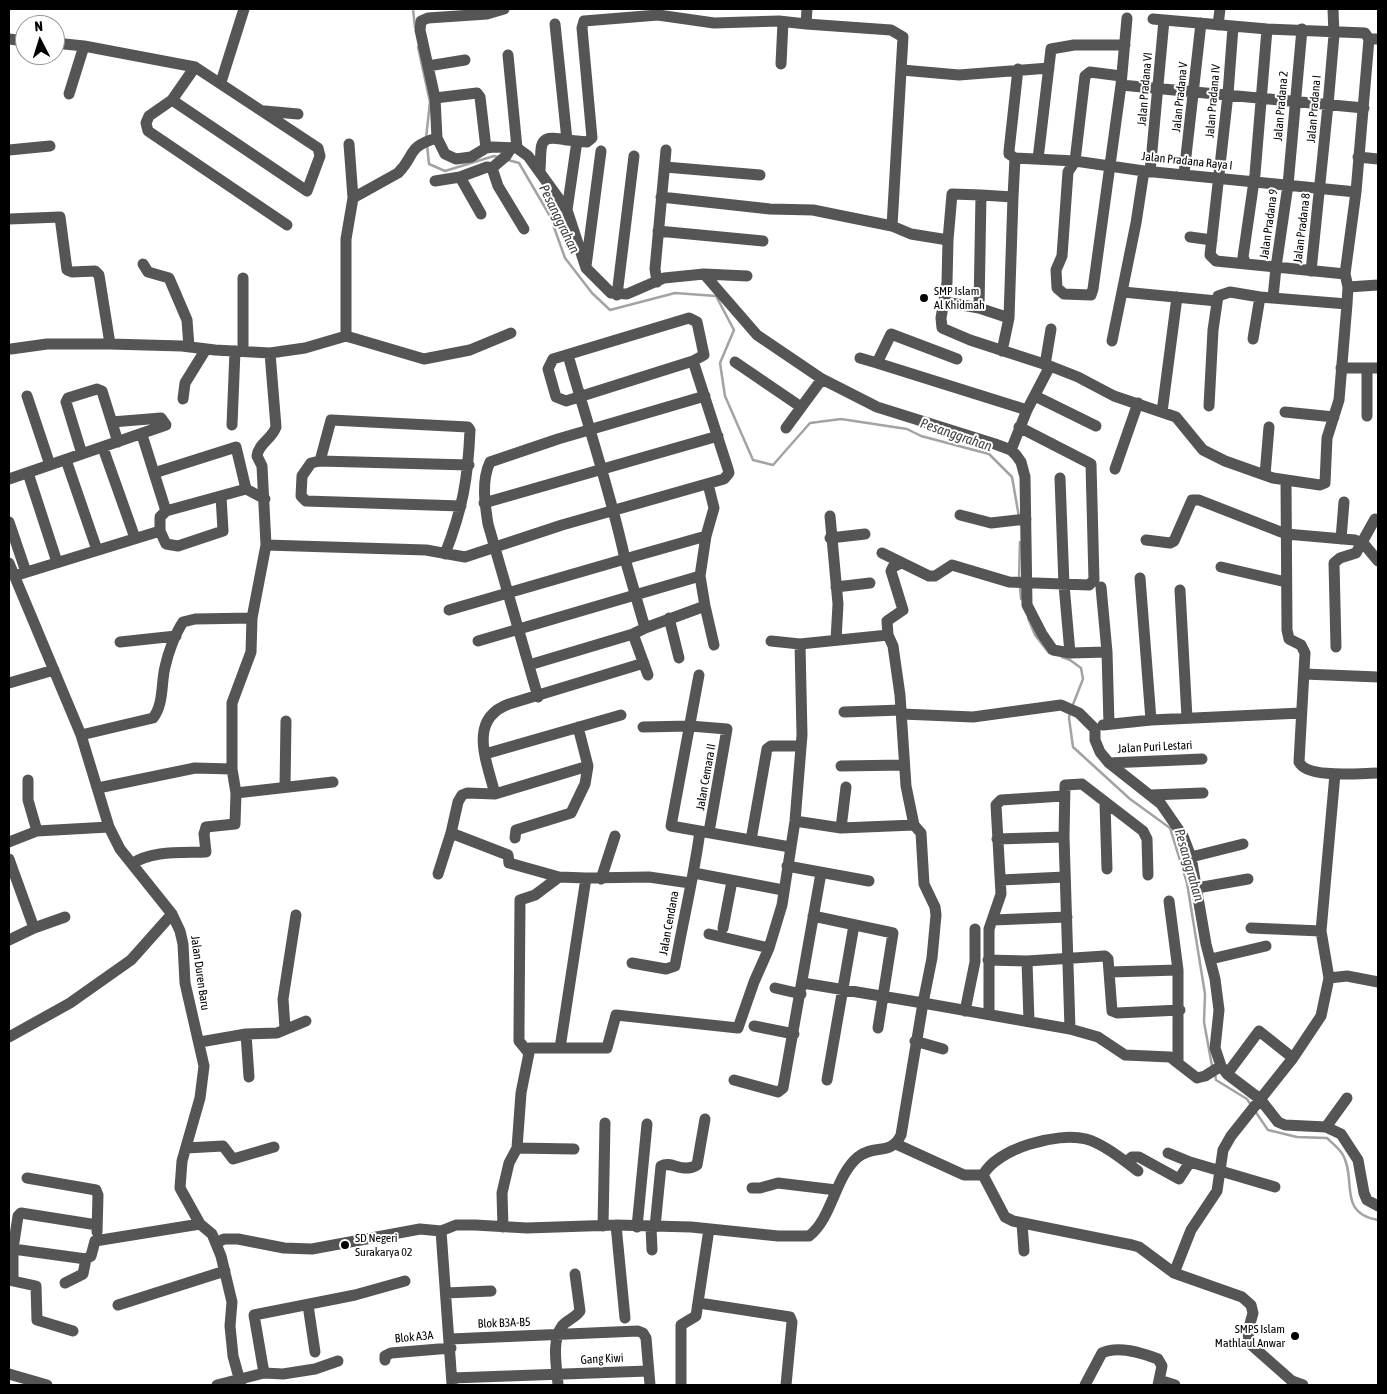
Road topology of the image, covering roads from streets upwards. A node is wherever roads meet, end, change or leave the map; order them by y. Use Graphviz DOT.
graph roads {
  1 [pos="244,9"];
  2 [pos="504,9"];
  3 [pos="696,9"];
  4 [pos="807,9"];
  5 [pos="1220,9"];
  6 [pos="1333,9"];
  7 [pos="1127,18"];
  8 [pos="695,21"];
  9 [pos="783,22"];
  10 [pos="1201,23"];
  11 [pos="555,24"];
  12 [pos="806,24"];
  13 [pos="1218,25"];
  14 [pos="1233,27"];
  15 [pos="1267,29"];
  16 [pos="1302,29"];
  17 [pos="1334,32"];
  18 [pos="1374,39"];
  19 [pos="65,44"];
  20 [pos="1125,45"];
  21 [pos="84,46"];
  22 [pos="508,55"];
  23 [pos="465,60"];
  24 [pos="781,64"];
  25 [pos="428,66"];
  26 [pos="195,67"];
  27 [pos="1049,68"];
  28 [pos="1018,69"];
  29 [pos="902,70"];
  30 [pos="1373,74"];
  31 [pos="1121,80"];
  32 [pos="221,82"];
  33 [pos="1159,87"];
  34 [pos="1195,91"];
  35 [pos="69,94"];
  36 [pos="1228,94"];
  37 [pos="1262,97"];
  38 [pos="435,98"];
  39 [pos="172,100"];
  40 [pos="1295,101"];
  41 [pos="1328,105"];
  42 [pos="1364,108"];
  43 [pos="263,111"];
  44 [pos="298,114"];
  45 [pos="434,139"];
  46 [pos="572,141"];
  47 [pos="349,144"];
  48 [pos="50,146"];
  49 [pos="486,148"];
  50 [pos="9,150"];
  51 [pos="666,150"];
  52 [pos="511,151"];
  53 [pos="601,151"];
  54 [pos="634,156"];
  55 [pos="1358,157"];
  56 [pos="1015,158"];
  57 [pos="1038,159"];
  58 [pos="1378,159"];
  59 [pos="1075,161"];
  60 [pos="1108,164"];
  61 [pos="665,166"];
  62 [pos="492,168"];
  63 [pos="540,170"];
  64 [pos="1147,171"];
  65 [pos="1184,174"];
  66 [pos="760,175"];
  67 [pos="460,177"];
  68 [pos="1219,178"];
  69 [pos="435,181"];
  70 [pos="1254,182"];
  71 [pos="1288,185"];
  72 [pos="1320,189"];
  73 [pos="1356,192"];
  74 [pos="981,195"];
  75 [pos="661,197"];
  76 [pos="1013,197"];
  77 [pos="353,198"];
  78 [pos="567,210"];
  79 [pos="481,214"];
  80 [pos="9,219"];
  81 [pos="287,225"];
  82 [pos="892,226"];
  83 [pos="524,229"];
  84 [pos="658,231"];
  85 [pos="1190,237"];
  86 [pos="948,240"];
  87 [pos="1212,240"];
  88 [pos="763,241"];
  89 [pos="143,264"];
  90 [pos="1246,264"];
  91 [pos="1276,267"];
  92 [pos="586,268"];
  93 [pos="1311,271"];
  94 [pos="704,274"];
  95 [pos="1345,274"];
  96 [pos="747,276"];
  97 [pos="243,278"];
  98 [pos="657,282"];
  99 [pos="1378,284"];
  100 [pos="1348,287"];
  101 [pos="1123,292"];
  102 [pos="617,295"];
  103 [pos="1177,297"];
  104 [pos="1260,297"];
  105 [pos="1272,298"];
  106 [pos="1217,301"];
  107 [pos="945,302"];
  108 [pos="1348,304"];
  109 [pos="979,308"];
  110 [pos="1009,318"];
  111 [pos="1051,329"];
  112 [pos="512,333"];
  113 [pos="346,336"];
  114 [pos="1253,340"];
  115 [pos="1112,341"];
  116 [pos="110,344"];
  117 [pos="9,345"];
  118 [pos="189,347"];
  119 [pos="206,349"];
  120 [pos="239,351"];
  121 [pos="1002,351"];
  122 [pos="270,353"];
  123 [pos="568,355"];
  124 [pos="860,358"];
  125 [pos="957,360"];
  126 [pos="693,361"];
  127 [pos="735,362"];
  128 [pos="877,363"];
  129 [pos="1048,366"];
  130 [pos="1341,368"];
  131 [pos="1372,369"];
  132 [pos="822,379"];
  133 [pos="26,396"];
  134 [pos="704,396"];
  135 [pos="1035,396"];
  136 [pos="580,397"];
  137 [pos="183,399"];
  138 [pos="1138,404"];
  139 [pos="1209,406"];
  140 [pos="801,407"];
  141 [pos="1027,410"];
  142 [pos="1162,412"];
  143 [pos="1285,412"];
  144 [pos="1367,416"];
  145 [pos="1334,417"];
  146 [pos="112,422"];
  147 [pos="232,425"];
  148 [pos="1096,426"];
  149 [pos="1019,427"];
  150 [pos="1270,427"];
  151 [pos="786,428"];
  152 [pos="589,430"];
  153 [pos="142,435"];
  154 [pos="718,436"];
  155 [pos="118,442"];
  156 [pos="103,448"];
  157 [pos="1011,450"];
  158 [pos="82,454"];
  159 [pos="66,460"];
  160 [pos="320,460"];
  161 [pos="50,465"];
  162 [pos="469,465"];
  163 [pos="601,469"];
  164 [pos="1115,470"];
  165 [pos="28,473"];
  166 [pos="154,473"];
  167 [pos="1264,475"];
  168 [pos="1060,478"];
  169 [pos="9,479"];
  170 [pos="1286,481"];
  171 [pos="708,484"];
  172 [pos="246,489"];
  173 [pos="221,496"];
  174 [pos="265,499"];
  175 [pos="1344,502"];
  176 [pos="484,503"];
  177 [pos="461,506"];
  178 [pos="614,510"];
  179 [pos="166,511"];
  180 [pos="960,515"];
  181 [pos="830,516"];
  182 [pos="1375,519"];
  183 [pos="1024,520"];
  184 [pos="9,522"];
  185 [pos="160,530"];
  186 [pos="866,534"];
  187 [pos="1286,534"];
  188 [pos="706,536"];
  189 [pos="135,538"];
  190 [pos="830,538"];
  191 [pos="1341,539"];
  192 [pos="1146,540"];
  193 [pos="1362,542"];
  194 [pos="266,545"];
  195 [pos="494,546"];
  196 [pos="97,550"];
  197 [pos="882,553"];
  198 [pos="452,555"];
  199 [pos="625,560"];
  200 [pos="1378,561"];
  201 [pos="58,562"];
  202 [pos="9,563"];
  203 [pos="901,563"];
  204 [pos="1221,567"];
  205 [pos="26,572"];
  206 [pos="14,576"];
  207 [pos="700,576"];
  208 [pos="1140,578"];
  209 [pos="1286,582"];
  210 [pos="870,583"];
  211 [pos="1024,584"];
  212 [pos="1064,585"];
  213 [pos="836,587"];
  214 [pos="1102,587"];
  215 [pos="1180,590"];
  216 [pos="508,593"];
  217 [pos="634,595"];
  218 [pos="705,606"];
  219 [pos="449,610"];
  220 [pos="252,618"];
  221 [pos="669,618"];
  222 [pos="645,628"];
  223 [pos="519,630"];
  224 [pos="634,634"];
  225 [pos="888,635"];
  226 [pos="176,636"];
  227 [pos="836,640"];
  228 [pos="478,641"];
  229 [pos="120,642"];
  230 [pos="772,642"];
  231 [pos="800,644"];
  232 [pos="714,645"];
  233 [pos="1336,647"];
  234 [pos="1107,652"];
  235 [pos="1070,653"];
  236 [pos="679,658"];
  237 [pos="644,663"];
  238 [pos="529,665"];
  239 [pos="54,670"];
  240 [pos="1304,674"];
  241 [pos="648,675"];
  242 [pos="699,675"];
  243 [pos="1378,677"];
  244 [pos="9,683"];
  245 [pos="538,696"];
  246 [pos="844,712"];
  247 [pos="902,712"];
  248 [pos="1301,713"];
  249 [pos="621,715"];
  250 [pos="1187,718"];
  251 [pos="1151,720"];
  252 [pos="286,721"];
  253 [pos="1109,724"];
  254 [pos="690,726"];
  255 [pos="578,727"];
  256 [pos="643,727"];
  257 [pos="1096,729"];
  258 [pos="81,735"];
  259 [pos="801,746"];
  260 [pos="485,754"];
  261 [pos="1202,758"];
  262 [pos="1109,763"];
  263 [pos="904,764"];
  264 [pos="588,766"];
  265 [pos="841,766"];
  266 [pos="232,769"];
  267 [pos="1378,773"];
  268 [pos="1336,774"];
  269 [pos="28,780"];
  270 [pos="333,782"];
  271 [pos="286,787"];
  272 [pos="846,787"];
  273 [pos="98,788"];
  274 [pos="236,793"];
  275 [pos="1203,793"];
  276 [pos="495,794"];
  277 [pos="1150,794"];
  278 [pos="1063,796"];
  279 [pos="1105,803"];
  280 [pos="795,821"];
  281 [pos="914,825"];
  282 [pos="109,827"];
  283 [pos="841,828"];
  284 [pos="32,832"];
  285 [pos="705,832"];
  286 [pos="451,833"];
  287 [pos="615,836"];
  288 [pos="1064,837"];
  289 [pos="515,838"];
  290 [pos="997,839"];
  291 [pos="751,840"];
  292 [pos="9,842"];
  293 [pos="1244,844"];
  294 [pos="790,847"];
  295 [pos="1191,857"];
  296 [pos="9,859"];
  297 [pos="132,864"];
  298 [pos="787,866"];
  299 [pos="1107,869"];
  300 [pos="821,873"];
  301 [pos="438,874"];
  302 [pos="1148,874"];
  303 [pos="559,877"];
  304 [pos="1065,877"];
  305 [pos="586,878"];
  306 [pos="692,878"];
  307 [pos="601,879"];
  308 [pos="1248,879"];
  309 [pos="1001,880"];
  310 [pos="732,881"];
  311 [pos="869,881"];
  312 [pos="1196,888"];
  313 [pos="783,890"];
  314 [pos="1169,901"];
  315 [pos="172,914"];
  316 [pos="296,915"];
  317 [pos="813,916"];
  318 [pos="65,917"];
  319 [pos="1067,918"];
  320 [pos="993,920"];
  321 [pos="854,925"];
  322 [pos="34,928"];
  323 [pos="723,928"];
  324 [pos="1251,928"];
  325 [pos="976,929"];
  326 [pos="1321,931"];
  327 [pos="709,934"];
  328 [pos="9,940"];
  329 [pos="1266,946"];
  330 [pos="769,948"];
  331 [pos="1068,959"];
  332 [pos="1211,959"];
  333 [pos="988,960"];
  334 [pos="1026,961"];
  335 [pos="632,963"];
  336 [pos="1178,970"];
  337 [pos="1110,972"];
  338 [pos="1329,978"];
  339 [pos="1378,982"];
  340 [pos="775,988"];
  341 [pos="802,988"];
  342 [pos="843,991"];
  343 [pos="883,996"];
  344 [pos="923,1003"];
  345 [pos="1180,1010"];
  346 [pos="965,1011"];
  347 [pos="989,1014"];
  348 [pos="306,1021"];
  349 [pos="1029,1021"];
  350 [pos="754,1026"];
  351 [pos="285,1028"];
  352 [pos="878,1028"];
  353 [pos="1070,1029"];
  354 [pos="246,1034"];
  355 [pos="794,1034"];
  356 [pos="9,1037"];
  357 [pos="916,1041"];
  358 [pos="200,1042"];
  359 [pos="560,1048"];
  360 [pos="943,1049"];
  361 [pos="528,1052"];
  362 [pos="1293,1058"];
  363 [pos="1178,1062"];
  364 [pos="1221,1070"];
  365 [pos="249,1077"];
  366 [pos="734,1080"];
  367 [pos="826,1080"];
  368 [pos="1347,1098"];
  369 [pos="1257,1105"];
  370 [pos="705,1120"];
  371 [pos="605,1123"];
  372 [pos="647,1124"];
  373 [pos="1326,1127"];
  374 [pos="898,1141"];
  375 [pos="274,1147"];
  376 [pos="186,1148"];
  377 [pos="517,1148"];
  378 [pos="574,1149"];
  379 [pos="1168,1153"];
  380 [pos="1126,1162"];
  381 [pos="1190,1162"];
  382 [pos="987,1169"];
  383 [pos="1218,1169"];
  384 [pos="1138,1171"];
  385 [pos="27,1178"];
  386 [pos="752,1188"];
  387 [pos="1275,1188"];
  388 [pos="836,1190"];
  389 [pos="1378,1206"];
  390 [pos="1022,1223"];
  391 [pos="200,1224"];
  392 [pos="97,1225"];
  393 [pos="616,1225"];
  394 [pos="603,1226"];
  395 [pos="503,1227"];
  396 [pos="637,1227"];
  397 [pos="653,1227"];
  398 [pos="709,1229"];
  399 [pos="442,1230"];
  400 [pos="96,1241"];
  401 [pos="216,1243"];
  402 [pos="13,1249"];
  403 [pos="652,1250"];
  404 [pos="1024,1251"];
  405 [pos="86,1259"];
  406 [pos="11,1270"];
  407 [pos="225,1272"];
  408 [pos="1174,1273"];
  409 [pos="574,1274"];
  410 [pos="405,1281"];
  411 [pos="64,1283"];
  412 [pos="492,1291"];
  413 [pos="446,1294"];
  414 [pos="699,1303"];
  415 [pos="118,1305"];
  416 [pos="308,1305"];
  417 [pos="625,1318"];
  418 [pos="73,1331"];
  419 [pos="558,1335"];
  420 [pos="450,1343"];
  421 [pos="315,1352"];
  422 [pos="385,1360"];
  423 [pos="338,1361"];
  424 [pos="648,1371"];
  425 [pos="264,1373"];
  426 [pos="287,1373"];
  427 [pos="9,1374"];
  428 [pos="558,1380"];
  429 [pos="240,1382"];
  430 [pos="452,1382"];
  431 [pos="1159,1383"];
  432 [pos="1295,1384"];
  433 [pos="47,1385"];
  434 [pos="217,1385"];
  435 [pos="290,1385"];
  436 [pos="650,1385"];
  437 [pos="681,1385"];
  438 [pos="786,1385"];
  439 [pos="1084,1385"];
  440 [pos="1175,1385"];
  1 -- 32 [label="street"];
  2 -- 25 [label="street"];
  3 -- 8 [label="street"];
  4 -- 12 [label="street"];
  5 -- 13 [label="street"];
  6 -- 17 [label="street, Jalan Pradana I"];
  7 -- 20 [label="street"];
  8 -- 9 [label="street"];
  8 -- 46 [label="street"];
  9 -- 12 [label="street"];
  9 -- 24 [label="street"];
  10 -- 13 [label="street"];
  10 -- 33 [label="street, Jalan Pradana VI"];
  10 -- 34 [label="street, Jalan Pradana V"];
  11 -- 46 [label="street"];
  12 -- 29 [label="street"];
  13 -- 14 [label="street"];
  14 -- 15 [label="street"];
  14 -- 36 [label="street, Jalan Pradana IV"];
  15 -- 16 [label="street"];
  15 -- 37 [label="street"];
  16 -- 17 [label="street"];
  16 -- 40 [label="street, Jalan Pradana 2"];
  17 -- 18 [label="street"];
  17 -- 41 [label="street, Jalan Pradana I"];
  18 -- 30 [label="street"];
  19 -- 21 [label="street"];
  20 -- 27 [label="street"];
  20 -- 31 [label="street"];
  21 -- 26 [label="street"];
  21 -- 35 [label="street"];
  22 -- 52 [label="street"];
  23 -- 25 [label="street"];
  25 -- 38 [label="street"];
  26 -- 32 [label="street"];
  26 -- 39 [label="street"];
  27 -- 28 [label="street"];
  27 -- 57 [label="street"];
  28 -- 29 [label="street"];
  28 -- 56 [label="street"];
  29 -- 82 [label="street"];
  30 -- 42 [label="street"];
  31 -- 33 [label="street"];
  31 -- 59 [label="street"];
  31 -- 60 [label="street"];
  32 -- 43 [label="street"];
  33 -- 34 [label="street"];
  33 -- 64 [label="street, Jalan Pradana VI"];
  34 -- 36 [label="street"];
  34 -- 65 [label="street, Jalan Pradana V"];
  36 -- 37 [label="street"];
  36 -- 68 [label="street, Jalan Pradana IV"];
  37 -- 40 [label="street"];
  37 -- 70 [label="street"];
  38 -- 45 [label="street"];
  38 -- 49 [label="street"];
  39 -- 43 [label="street"];
  39 -- 81 [label="street"];
  40 -- 41 [label="street"];
  40 -- 71 [label="street, Jalan Pradana 2"];
  41 -- 42 [label="street"];
  41 -- 72 [label="street, Jalan Pradana I"];
  42 -- 55 [label="street"];
  43 -- 44 [label="street"];
  45 -- 49 [label="street"];
  45 -- 77 [label="street"];
  46 -- 63 [label="street"];
  46 -- 78 [label="street"];
  47 -- 77 [label="street"];
  48 -- 50 [label="street"];
  49 -- 52 [label="street"];
  51 -- 61 [label="street"];
  52 -- 62 [label="street"];
  52 -- 63 [label="street"];
  53 -- 92 [label="street"];
  54 -- 102 [label="street"];
  55 -- 58 [label="street"];
  55 -- 73 [label="street"];
  56 -- 57 [label="street, Jalan Pradana Raya I"];
  56 -- 76 [label="street"];
  57 -- 59 [label="street, Jalan Pradana Raya I"];
  59 -- 60 [label="street, Jalan Pradana Raya I"];
  59 -- 60 [label="street"];
  60 -- 64 [label="street, Jalan Pradana Raya I"];
  61 -- 66 [label="street"];
  61 -- 75 [label="street"];
  62 -- 67 [label="street"];
  62 -- 83 [label="street"];
  63 -- 78 [label="street"];
  64 -- 65 [label="street, Jalan Pradana Raya I"];
  64 -- 101 [label="street, Jalan Pradana VI"];
  65 -- 68 [label="street, Jalan Pradana Raya I"];
  67 -- 69 [label="street"];
  67 -- 79 [label="street"];
  68 -- 70 [label="street, Jalan Pradana Raya I"];
  68 -- 87 [label="street, Jalan Pradana IV"];
  70 -- 71 [label="street, Jalan Pradana Raya I"];
  70 -- 90 [label="street"];
  71 -- 72 [label="street, Jalan Pradana Raya I"];
  71 -- 91 [label="street, Jalan Pradana 9"];
  72 -- 73 [label="street, Jalan Pradana Raya I"];
  72 -- 93 [label="street, Jalan Pradana 8"];
  73 -- 95 [label="street"];
  74 -- 76 [label="street"];
  74 -- 86 [label="street"];
  74 -- 109 [label="street"];
  75 -- 82 [label="street"];
  75 -- 84 [label="street"];
  76 -- 110 [label="street"];
  77 -- 113 [label="street"];
  78 -- 92 [label="street"];
  80 -- 116 [label="street"];
  82 -- 86 [label="street"];
  84 -- 88 [label="street"];
  84 -- 98 [label="street"];
  85 -- 87 [label="street"];
  86 -- 107 [label="street"];
  87 -- 90 [label="street"];
  89 -- 118 [label="street"];
  90 -- 91 [label="street"];
  91 -- 93 [label="street"];
  91 -- 105 [label="street, Jalan Pradana 9"];
  92 -- 102 [label="street"];
  93 -- 95 [label="street"];
  94 -- 96 [label="street"];
  94 -- 98 [label="street"];
  94 -- 132 [label="street"];
  95 -- 100 [label="street"];
  97 -- 120 [label="street"];
  98 -- 102 [label="street"];
  99 -- 100 [label="street"];
  100 -- 108 [label="street"];
  101 -- 103 [label="street"];
  101 -- 115 [label="street, Jalan Pradana VI"];
  103 -- 106 [label="street"];
  103 -- 142 [label="street"];
  104 -- 105 [label="street"];
  104 -- 106 [label="street"];
  104 -- 114 [label="street"];
  105 -- 108 [label="street"];
  106 -- 139 [label="street"];
  107 -- 109 [label="street"];
  107 -- 121 [label="street"];
  108 -- 130 [label="street"];
  109 -- 110 [label="street"];
  110 -- 121 [label="street"];
  111 -- 129 [label="street"];
  112 -- 113 [label="street"];
  113 -- 122 [label="street"];
  116 -- 117 [label="street"];
  116 -- 118 [label="street"];
  118 -- 119 [label="street"];
  119 -- 120 [label="street"];
  119 -- 137 [label="street"];
  120 -- 122 [label="street"];
  120 -- 147 [label="street"];
  121 -- 129 [label="street"];
  122 -- 174 [label="street"];
  123 -- 126 [label="street"];
  123 -- 136 [label="street"];
  123 -- 136 [label="street"];
  124 -- 128 [label="street"];
  125 -- 128 [label="street"];
  126 -- 134 [label="street"];
  126 -- 136 [label="street"];
  127 -- 140 [label="street"];
  128 -- 141 [label="street"];
  129 -- 135 [label="street"];
  129 -- 138 [label="street"];
  130 -- 131 [label="street"];
  130 -- 145 [label="street"];
  131 -- 144 [label="street"];
  132 -- 140 [label="street"];
  132 -- 157 [label="street"];
  133 -- 161 [label="street"];
  134 -- 152 [label="street"];
  134 -- 154 [label="street"];
  135 -- 141 [label="street"];
  135 -- 148 [label="street"];
  136 -- 152 [label="street"];
  138 -- 142 [label="street"];
  138 -- 164 [label="street"];
  140 -- 151 [label="street"];
  141 -- 149 [label="street"];
  142 -- 167 [label="street"];
  143 -- 145 [label="street"];
  145 -- 170 [label="street"];
  146 -- 153 [label="street"];
  146 -- 155 [label="street"];
  146 -- 158 [label="street"];
  149 -- 157 [label="street"];
  149 -- 212 [label="street"];
  150 -- 167 [label="street"];
  152 -- 163 [label="street"];
  152 -- 176 [label="street"];
  153 -- 155 [label="street"];
  153 -- 166 [label="street"];
  154 -- 163 [label="street"];
  154 -- 171 [label="street"];
  155 -- 156 [label="street"];
  156 -- 158 [label="street"];
  156 -- 189 [label="street"];
  157 -- 183 [label="street"];
  158 -- 159 [label="street"];
  159 -- 161 [label="street"];
  159 -- 196 [label="street"];
  160 -- 162 [label="street"];
  160 -- 162 [label="street"];
  160 -- 177 [label="street"];
  161 -- 165 [label="street"];
  162 -- 177 [label="street"];
  163 -- 176 [label="street"];
  163 -- 178 [label="street"];
  165 -- 169 [label="street"];
  165 -- 201 [label="street"];
  166 -- 172 [label="street"];
  166 -- 179 [label="street"];
  167 -- 170 [label="street"];
  168 -- 212 [label="street"];
  170 -- 187 [label="street"];
  171 -- 178 [label="street"];
  171 -- 188 [label="street"];
  172 -- 173 [label="street"];
  172 -- 174 [label="street"];
  173 -- 179 [label="street"];
  173 -- 185 [label="street"];
  174 -- 194 [label="street"];
  175 -- 191 [label="street"];
  176 -- 195 [label="street"];
  177 -- 198 [label="street"];
  178 -- 195 [label="street"];
  178 -- 199 [label="street"];
  179 -- 185 [label="street"];
  180 -- 183 [label="street"];
  181 -- 190 [label="street"];
  182 -- 193 [label="street"];
  183 -- 211 [label="street"];
  184 -- 205 [label="street"];
  185 -- 189 [label="street"];
  186 -- 190 [label="street"];
  187 -- 191 [label="street"];
  187 -- 192 [label="street"];
  187 -- 209 [label="street"];
  188 -- 199 [label="street"];
  188 -- 207 [label="street"];
  189 -- 196 [label="street"];
  190 -- 213 [label="street"];
  191 -- 193 [label="street"];
  193 -- 200 [label="street"];
  193 -- 233 [label="street"];
  194 -- 198 [label="street"];
  194 -- 220 [label="street"];
  195 -- 198 [label="street"];
  195 -- 216 [label="street"];
  196 -- 201 [label="street"];
  197 -- 203 [label="street"];
  199 -- 216 [label="street"];
  199 -- 217 [label="street"];
  201 -- 205 [label="street"];
  202 -- 206 [label="street, Jalan Duren Baru"];
  203 -- 211 [label="street"];
  203 -- 225 [label="street"];
  204 -- 209 [label="street"];
  205 -- 206 [label="street"];
  206 -- 239 [label="street, Jalan Duren Baru"];
  207 -- 217 [label="street"];
  207 -- 218 [label="street"];
  208 -- 251 [label="street"];
  209 -- 240 [label="street"];
  210 -- 213 [label="street"];
  211 -- 212 [label="street"];
  211 -- 235 [label="street"];
  212 -- 235 [label="street"];
  213 -- 227 [label="street"];
  214 -- 234 [label="street"];
  215 -- 250 [label="street"];
  216 -- 219 [label="street"];
  216 -- 223 [label="street"];
  217 -- 222 [label="street"];
  217 -- 223 [label="street"];
  218 -- 221 [label="street"];
  218 -- 232 [label="street"];
  220 -- 226 [label="street"];
  220 -- 266 [label="street"];
  221 -- 222 [label="street"];
  221 -- 236 [label="street"];
  222 -- 224 [label="street"];
  223 -- 228 [label="street"];
  223 -- 238 [label="street"];
  224 -- 237 [label="street"];
  224 -- 238 [label="street"];
  225 -- 227 [label="street"];
  225 -- 247 [label="street"];
  226 -- 229 [label="street"];
  226 -- 258 [label="street"];
  227 -- 231 [label="street"];
  230 -- 231 [label="street"];
  231 -- 259 [label="street"];
  234 -- 235 [label="street"];
  234 -- 253 [label="street"];
  237 -- 241 [label="street"];
  237 -- 245 [label="street"];
  238 -- 245 [label="street"];
  239 -- 244 [label="street"];
  239 -- 258 [label="street, Jalan Duren Baru"];
  240 -- 243 [label="street"];
  240 -- 248 [label="street"];
  242 -- 254 [label="street"];
  245 -- 260 [label="street"];
  246 -- 247 [label="street"];
  247 -- 257 [label="street"];
  247 -- 263 [label="street"];
  248 -- 250 [label="street"];
  248 -- 268 [label="street"];
  249 -- 255 [label="street"];
  250 -- 251 [label="street"];
  251 -- 253 [label="street"];
  252 -- 271 [label="street"];
  253 -- 257 [label="street"];
  254 -- 256 [label="street"];
  254 -- 285 [label="street"];
  254 -- 285 [label="street, Jalan Cemara II"];
  255 -- 260 [label="street"];
  255 -- 264 [label="street"];
  257 -- 262 [label="street"];
  258 -- 273 [label="street, Jalan Duren Baru"];
  259 -- 280 [label="street"];
  259 -- 291 [label="street"];
  260 -- 276 [label="street"];
  261 -- 262 [label="street, Jalan Puri Lestari"];
  262 -- 277 [label="street"];
  263 -- 265 [label="street"];
  263 -- 281 [label="street"];
  264 -- 276 [label="street"];
  264 -- 289 [label="street"];
  266 -- 273 [label="street"];
  266 -- 274 [label="street"];
  267 -- 268 [label="street"];
  268 -- 326 [label="street"];
  269 -- 284 [label="street"];
  270 -- 271 [label="street"];
  271 -- 274 [label="street"];
  272 -- 283 [label="street"];
  273 -- 282 [label="street, Jalan Duren Baru"];
  274 -- 297 [label="street"];
  275 -- 277 [label="street"];
  276 -- 286 [label="street"];
  277 -- 295 [label="street"];
  278 -- 279 [label="street"];
  278 -- 288 [label="street"];
  278 -- 290 [label="street"];
  279 -- 299 [label="street"];
  279 -- 302 [label="street"];
  280 -- 283 [label="street"];
  280 -- 294 [label="street"];
  281 -- 283 [label="street"];
  281 -- 344 [label="street"];
  282 -- 284 [label="street"];
  282 -- 297 [label="street, Jalan Duren Baru"];
  284 -- 292 [label="street"];
  285 -- 291 [label="street"];
  285 -- 306 [label="street"];
  286 -- 301 [label="street"];
  286 -- 303 [label="street"];
  287 -- 307 [label="street"];
  288 -- 290 [label="street"];
  288 -- 304 [label="street"];
  290 -- 309 [label="street"];
  291 -- 294 [label="street"];
  293 -- 295 [label="street"];
  294 -- 298 [label="street"];
  295 -- 312 [label="street"];
  296 -- 322 [label="street"];
  297 -- 315 [label="street, Jalan Duren Baru"];
  298 -- 300 [label="street"];
  298 -- 313 [label="street"];
  300 -- 311 [label="street"];
  300 -- 317 [label="street"];
  303 -- 305 [label="street"];
  303 -- 361 [label="street"];
  304 -- 309 [label="street"];
  304 -- 319 [label="street"];
  305 -- 307 [label="street"];
  305 -- 359 [label="street"];
  306 -- 307 [label="street"];
  306 -- 310 [label="street"];
  306 -- 335 [label="street, Jalan Cendana"];
  308 -- 312 [label="street"];
  309 -- 320 [label="street"];
  310 -- 313 [label="street"];
  310 -- 323 [label="street"];
  312 -- 332 [label="street"];
  313 -- 330 [label="street"];
  314 -- 336 [label="street"];
  315 -- 356 [label="street"];
  315 -- 358 [label="street, Jalan Duren Baru"];
  316 -- 351 [label="street"];
  317 -- 321 [label="street"];
  317 -- 341 [label="street"];
  318 -- 322 [label="street"];
  319 -- 320 [label="street"];
  319 -- 331 [label="street"];
  320 -- 333 [label="street"];
  321 -- 342 [label="street"];
  321 -- 343 [label="street"];
  322 -- 328 [label="street"];
  324 -- 326 [label="street"];
  325 -- 346 [label="street"];
  326 -- 338 [label="street"];
  327 -- 330 [label="street"];
  329 -- 332 [label="street"];
  330 -- 359 [label="street"];
  331 -- 334 [label="street"];
  331 -- 337 [label="street"];
  331 -- 353 [label="street"];
  332 -- 364 [label="street"];
  333 -- 334 [label="street"];
  333 -- 347 [label="street"];
  334 -- 349 [label="street"];
  336 -- 337 [label="street"];
  336 -- 345 [label="street"];
  337 -- 345 [label="street"];
  338 -- 339 [label="street"];
  338 -- 362 [label="street"];
  340 -- 341 [label="street"];
  341 -- 342 [label="street"];
  341 -- 355 [label="street"];
  342 -- 343 [label="street"];
  342 -- 367 [label="street"];
  343 -- 344 [label="street"];
  343 -- 352 [label="street"];
  344 -- 346 [label="street"];
  344 -- 357 [label="street"];
  345 -- 363 [label="street"];
  346 -- 347 [label="street"];
  347 -- 349 [label="street"];
  348 -- 351 [label="street"];
  349 -- 353 [label="street"];
  350 -- 355 [label="street"];
  351 -- 354 [label="street"];
  353 -- 363 [label="street"];
  354 -- 358 [label="street"];
  354 -- 365 [label="street"];
  355 -- 366 [label="street"];
  357 -- 360 [label="street"];
  357 -- 374 [label="street"];
  358 -- 376 [label="street, Jalan Duren Baru"];
  359 -- 361 [label="street"];
  361 -- 377 [label="street"];
  362 -- 364 [label="street"];
  362 -- 369 [label="street"];
  363 -- 364 [label="street"];
  364 -- 369 [label="street"];
  368 -- 373 [label="street"];
  369 -- 373 [label="street"];
  369 -- 383 [label="street"];
  370 -- 397 [label="street"];
  371 -- 394 [label="street"];
  372 -- 396 [label="street"];
  373 -- 389 [label="street"];
  374 -- 382 [label="street"];
  374 -- 388 [label="street"];
  375 -- 376 [label="street"];
  376 -- 391 [label="street, Jalan Duren Baru"];
  377 -- 378 [label="street"];
  377 -- 395 [label="street"];
  379 -- 381 [label="street"];
  380 -- 381 [label="street"];
  380 -- 382 [label="street"];
  380 -- 384 [label="street"];
  381 -- 383 [label="street"];
  382 -- 390 [label="street"];
  383 -- 387 [label="street"];
  383 -- 408 [label="street"];
  385 -- 392 [label="street"];
  386 -- 388 [label="street"];
  388 -- 398 [label="street"];
  390 -- 404 [label="street"];
  390 -- 408 [label="street"];
  391 -- 400 [label="street"];
  391 -- 401 [label="street, Jalan Duren Baru"];
  392 -- 400 [label="street"];
  392 -- 402 [label="street"];
  393 -- 394 [label="street"];
  393 -- 396 [label="street"];
  393 -- 417 [label="street"];
  394 -- 395 [label="street"];
  395 -- 399 [label="street"];
  396 -- 397 [label="street"];
  397 -- 398 [label="street"];
  397 -- 403 [label="street"];
  398 -- 414 [label="street"];
  399 -- 401 [label="street"];
  399 -- 413 [label="street"];
  400 -- 405 [label="street"];
  401 -- 407 [label="street, Jalan Duren Baru"];
  402 -- 405 [label="street"];
  402 -- 406 [label="street"];
  405 -- 411 [label="street"];
  406 -- 418 [label="street"];
  407 -- 415 [label="street"];
  407 -- 429 [label="street, Jalan Duren Baru"];
  408 -- 432 [label="street"];
  409 -- 419 [label="street"];
  410 -- 416 [label="street"];
  412 -- 413 [label="street"];
  413 -- 420 [label="street"];
  414 -- 437 [label="street"];
  414 -- 438 [label="street"];
  416 -- 421 [label="street"];
  416 -- 425 [label="street"];
  419 -- 420 [label="street, Blok B3A-B5"];
  419 -- 424 [label="street, Blok B3A-B5"];
  419 -- 428 [label="street"];
  420 -- 422 [label="street, Blok A3A"];
  420 -- 430 [label="street"];
  423 -- 426 [label="street"];
  424 -- 428 [label="street, Gang Kiwi"];
  424 -- 436 [label="street"];
  425 -- 426 [label="street"];
  425 -- 429 [label="street"];
  426 -- 435 [label="street"];
  427 -- 433 [label="street"];
  428 -- 430 [label="street, Gang Kiwi"];
  429 -- 434 [label="street"];
  431 -- 439 [label="street"];
  431 -- 440 [label="street"];
}
